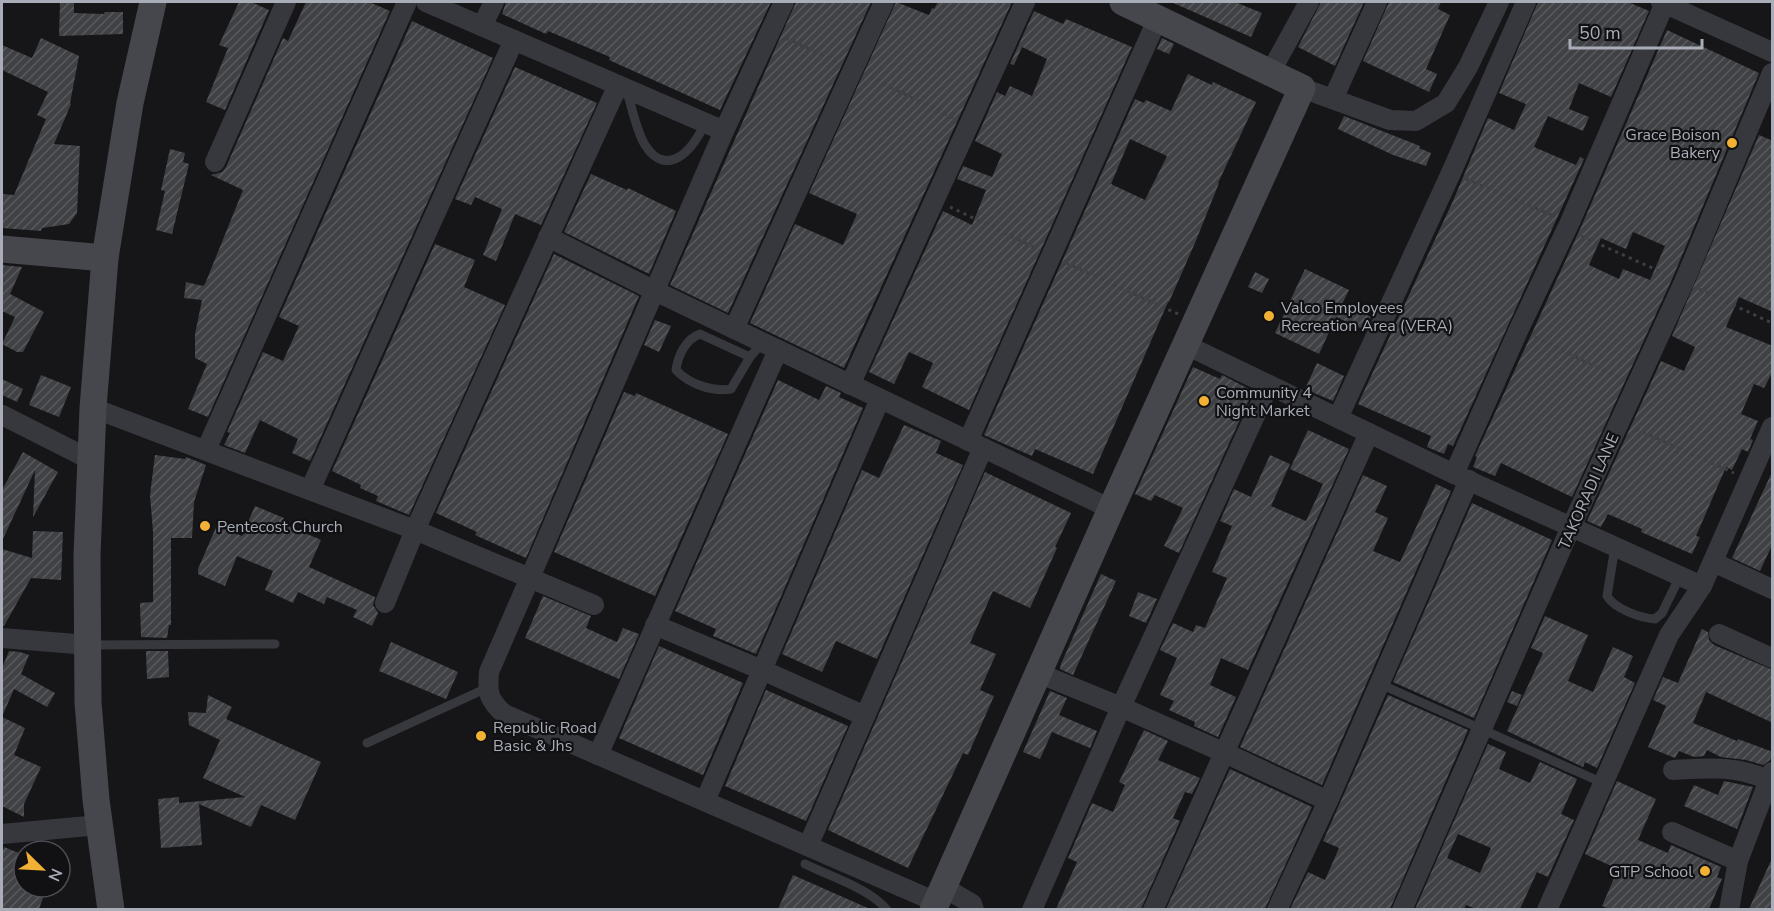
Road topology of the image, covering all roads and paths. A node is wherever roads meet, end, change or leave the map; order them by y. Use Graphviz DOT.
graph roads {
  1 [pos="153,2"];
  2 [pos="286,2"];
  3 [pos="407,2"];
  4 [pos="426,2"];
  5 [pos="494,2"];
  6 [pos="784,2"];
  7 [pos="884,2"];
  8 [pos="1025,2"];
  9 [pos="1123,2"];
  10 [pos="1309,2"];
  11 [pos="1377,2"];
  12 [pos="1499,2"];
  13 [pos="1526,2"];
  14 [pos="1663,2"];
  15 [pos="1158,18"];
  16 [pos="482,26"];
  17 [pos="514,40"];
  18 [pos="1773,52"];
  19 [pos="1270,73"];
  20 [pos="1773,73"];
  21 [pos="622,87"];
  22 [pos="1302,88"];
  23 [pos="1333,99"];
  24 [pos="705,123"];
  25 [pos="724,131"];
  26 [pos="215,162"];
  27 [pos="1451,173"];
  28 [pos="1570,222"];
  29 [pos="548,237"];
  30 [pos="2,249"];
  31 [pos="105,258"];
  32 [pos="1684,282"];
  33 [pos="655,291"];
  34 [pos="1773,323"];
  35 [pos="734,329"];
  36 [pos="1519,329"];
  37 [pos="1186,345"];
  38 [pos="763,350"];
  39 [pos="850,385"];
  40 [pos="1269,385"];
  41 [pos="1636,387"];
  42 [pos="880,399"];
  43 [pos="93,408"];
  44 [pos="2,415"];
  45 [pos="1338,418"];
  46 [pos="1620,422"];
  47 [pos="1773,427"];
  48 [pos="1369,434"];
  49 [pos="975,444"];
  50 [pos="206,450"];
  51 [pos="91,460"];
  52 [pos="1462,477"];
  53 [pos="1749,479"];
  54 [pos="310,490"];
  55 [pos="1111,509"];
  56 [pos="1571,527"];
  57 [pos="416,530"];
  58 [pos="1615,547"];
  59 [pos="1713,562"];
  60 [pos="1680,576"];
  61 [pos="531,577"];
  62 [pos="1702,586"];
  63 [pos="1773,588"];
  64 [pos="385,603"];
  65 [pos="594,605"];
  66 [pos="655,625"];
  67 [pos="1719,634"];
  68 [pos="2,638"];
  69 [pos="275,644"];
  70 [pos="88,645"];
  71 [pos="1773,658"];
  72 [pos="762,670"];
  73 [pos="1038,673"];
  74 [pos="1380,684"];
  75 [pos="487,688"];
  76 [pos="1121,707"];
  77 [pos="865,716"];
  78 [pos="1483,729"];
  79 [pos="367,743"];
  80 [pos="1225,753"];
  81 [pos="598,755"];
  82 [pos="1673,770"];
  83 [pos="1770,776"];
  84 [pos="1602,783"];
  85 [pos="705,801"];
  86 [pos="1328,801"];
  87 [pos="99,825"];
  88 [pos="1672,832"];
  89 [pos="2,834"];
  90 [pos="806,855"];
  91 [pos="1738,861"];
  92 [pos="937,900"];
  93 [pos="111,909"];
  94 [pos="887,909"];
  95 [pos="974,909"];
  96 [pos="1032,909"];
  97 [pos="1153,909"];
  98 [pos="1278,909"];
  99 [pos="1402,909"];
  100 [pos="1547,909"];
  101 [pos="1729,909"];
  1 -- 31 [label="street"];
  2 -- 26 [label="street"];
  3 -- 50 [label="street"];
  4 -- 16 [label="street"];
  5 -- 16 [label="street"];
  6 -- 25 [label="street"];
  7 -- 35 [label="street"];
  8 -- 39 [label="street"];
  9 -- 15 [label="street"];
  10 -- 19 [label="street"];
  11 -- 23 [label="street"];
  12 -- 23 [label="street"];
  13 -- 27 [label="street"];
  14 -- 18 [label="street"];
  14 -- 28 [label="street"];
  15 -- 19 [label="street"];
  15 -- 49 [label="street"];
  16 -- 17 [label="street"];
  17 -- 21 [label="street"];
  17 -- 54 [label="street"];
  19 -- 22 [label="street"];
  20 -- 32 [label="street, TAKORADI LANE"];
  21 -- 24 [label="street"];
  21 -- 24 [label="lane"];
  21 -- 29 [label="street"];
  22 -- 23 [label="street"];
  22 -- 37 [label="street"];
  24 -- 25 [label="street"];
  25 -- 33 [label="street"];
  27 -- 28 [label="path"];
  27 -- 45 [label="street"];
  28 -- 32 [label="path"];
  28 -- 36 [label="street"];
  29 -- 33 [label="street"];
  29 -- 57 [label="street"];
  30 -- 31 [label="street"];
  31 -- 43 [label="street"];
  32 -- 34 [label="path"];
  32 -- 41 [label="street, TAKORADI LANE"];
  33 -- 35 [label="street"];
  33 -- 61 [label="street"];
  35 -- 38 [label="street"];
  36 -- 41 [label="path"];
  36 -- 52 [label="street"];
  37 -- 40 [label="street"];
  37 -- 55 [label="street"];
  38 -- 38 [label="lane"];
  38 -- 39 [label="street"];
  38 -- 66 [label="street"];
  39 -- 42 [label="street"];
  40 -- 45 [label="street"];
  40 -- 76 [label="street"];
  41 -- 46 [label="street, TAKORADI LANE"];
  42 -- 49 [label="street"];
  42 -- 72 [label="street"];
  43 -- 50 [label="street"];
  43 -- 51 [label="street"];
  44 -- 51 [label="street"];
  45 -- 48 [label="street"];
  46 -- 53 [label="path"];
  46 -- 56 [label="street, TAKORADI LANE"];
  47 -- 53 [label="street"];
  48 -- 52 [label="street"];
  48 -- 80 [label="street"];
  49 -- 55 [label="street"];
  49 -- 77 [label="street"];
  50 -- 54 [label="street"];
  51 -- 70 [label="street"];
  52 -- 56 [label="street"];
  52 -- 74 [label="street"];
  53 -- 59 [label="street"];
  54 -- 57 [label="street"];
  55 -- 73 [label="street"];
  56 -- 58 [label="street"];
  56 -- 78 [label="street, TAKORADI LANE"];
  57 -- 61 [label="street"];
  57 -- 64 [label="street"];
  58 -- 60 [label="street"];
  58 -- 60 [label="lane"];
  59 -- 62 [label="street"];
  59 -- 63 [label="street"];
  60 -- 62 [label="street"];
  61 -- 65 [label="street"];
  61 -- 75 [label="street"];
  62 -- 84 [label="street"];
  66 -- 72 [label="street"];
  66 -- 81 [label="street"];
  67 -- 71 [label="street"];
  68 -- 70 [label="street"];
  69 -- 70 [label="lane"];
  70 -- 87 [label="street"];
  72 -- 77 [label="street"];
  72 -- 85 [label="street"];
  73 -- 76 [label="street"];
  73 -- 92 [label="street"];
  74 -- 78 [label="lane"];
  74 -- 86 [label="street"];
  75 -- 79 [label="lane"];
  75 -- 81 [label="street"];
  76 -- 80 [label="street"];
  76 -- 96 [label="street"];
  77 -- 90 [label="street"];
  78 -- 84 [label="lane"];
  78 -- 99 [label="street, TAKORADI LANE"];
  80 -- 86 [label="street"];
  80 -- 97 [label="street"];
  81 -- 85 [label="street"];
  82 -- 83 [label="street"];
  83 -- 91 [label="street"];
  84 -- 100 [label="street"];
  85 -- 90 [label="street"];
  86 -- 98 [label="street"];
  87 -- 89 [label="street"];
  87 -- 93 [label="street"];
  88 -- 91 [label="street"];
  90 -- 92 [label="street"];
  90 -- 94 [label="lane"];
  91 -- 101 [label="street"];
  92 -- 95 [label="street"];
}
